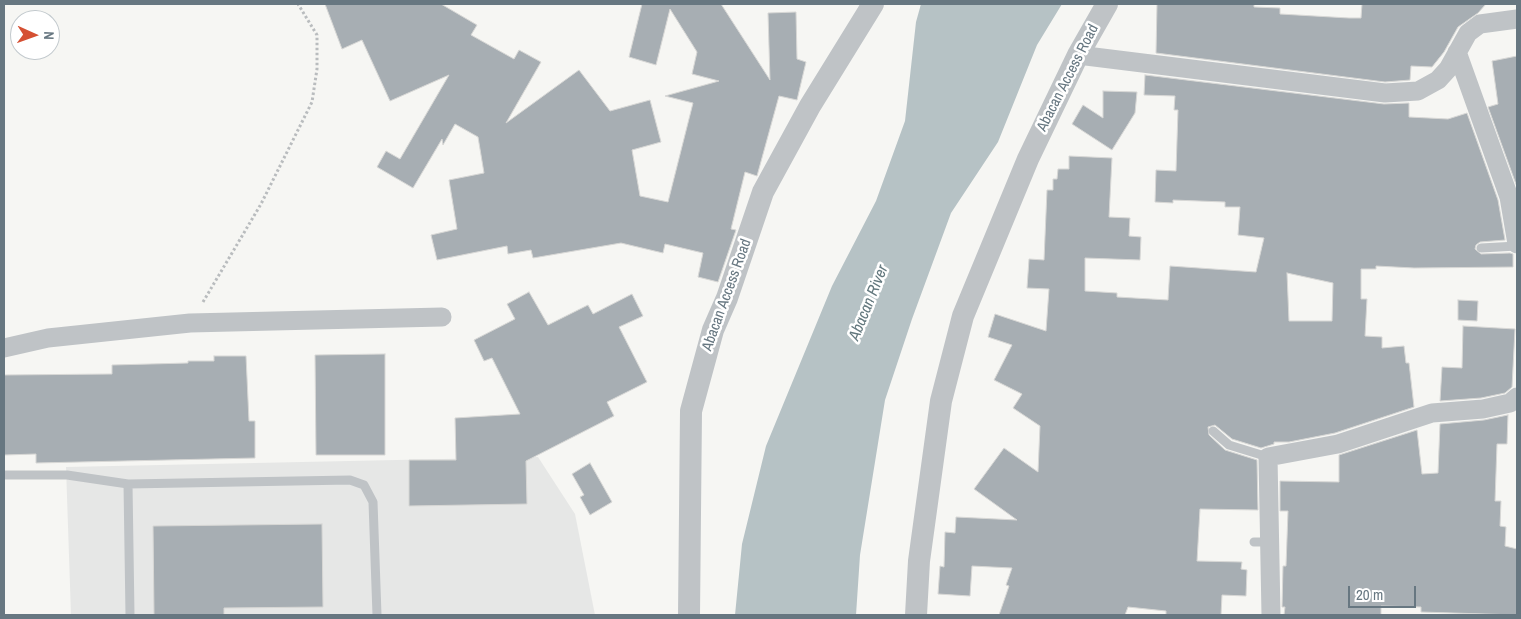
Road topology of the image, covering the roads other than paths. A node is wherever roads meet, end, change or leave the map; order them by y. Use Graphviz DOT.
graph roads {
  1 [pos="873,4"];
  2 [pos="1107,4"];
  3 [pos="1517,19"];
  4 [pos="1458,52"];
  5 [pos="1078,56"];
  6 [pos="1517,245"];
  7 [pos="1482,248"];
  8 [pos="442,317"];
  9 [pos="4,348"];
  10 [pos="1517,397"];
  11 [pos="1214,431"];
  12 [pos="1268,457"];
  13 [pos="4,475"];
  14 [pos="128,484"];
  15 [pos="130,615"];
  16 [pos="377,615"];
  17 [pos="689,615"];
  18 [pos="916,615"];
  19 [pos="1270,615"];
  1 -- 17 [label="street, Abacan Access Road"];
  2 -- 5 [label="street, Abacan Access Road"];
  3 -- 4 [label="street"];
  4 -- 5 [label="street"];
  4 -- 6 [label="street"];
  5 -- 18 [label="street, Abacan Access Road"];
  6 -- 7 [label="lane"];
  8 -- 9 [label="street"];
  10 -- 12 [label="street"];
  11 -- 12 [label="lane"];
  12 -- 19 [label="street"];
  13 -- 14 [label="lane"];
  14 -- 15 [label="lane"];
  14 -- 16 [label="lane"];
}
